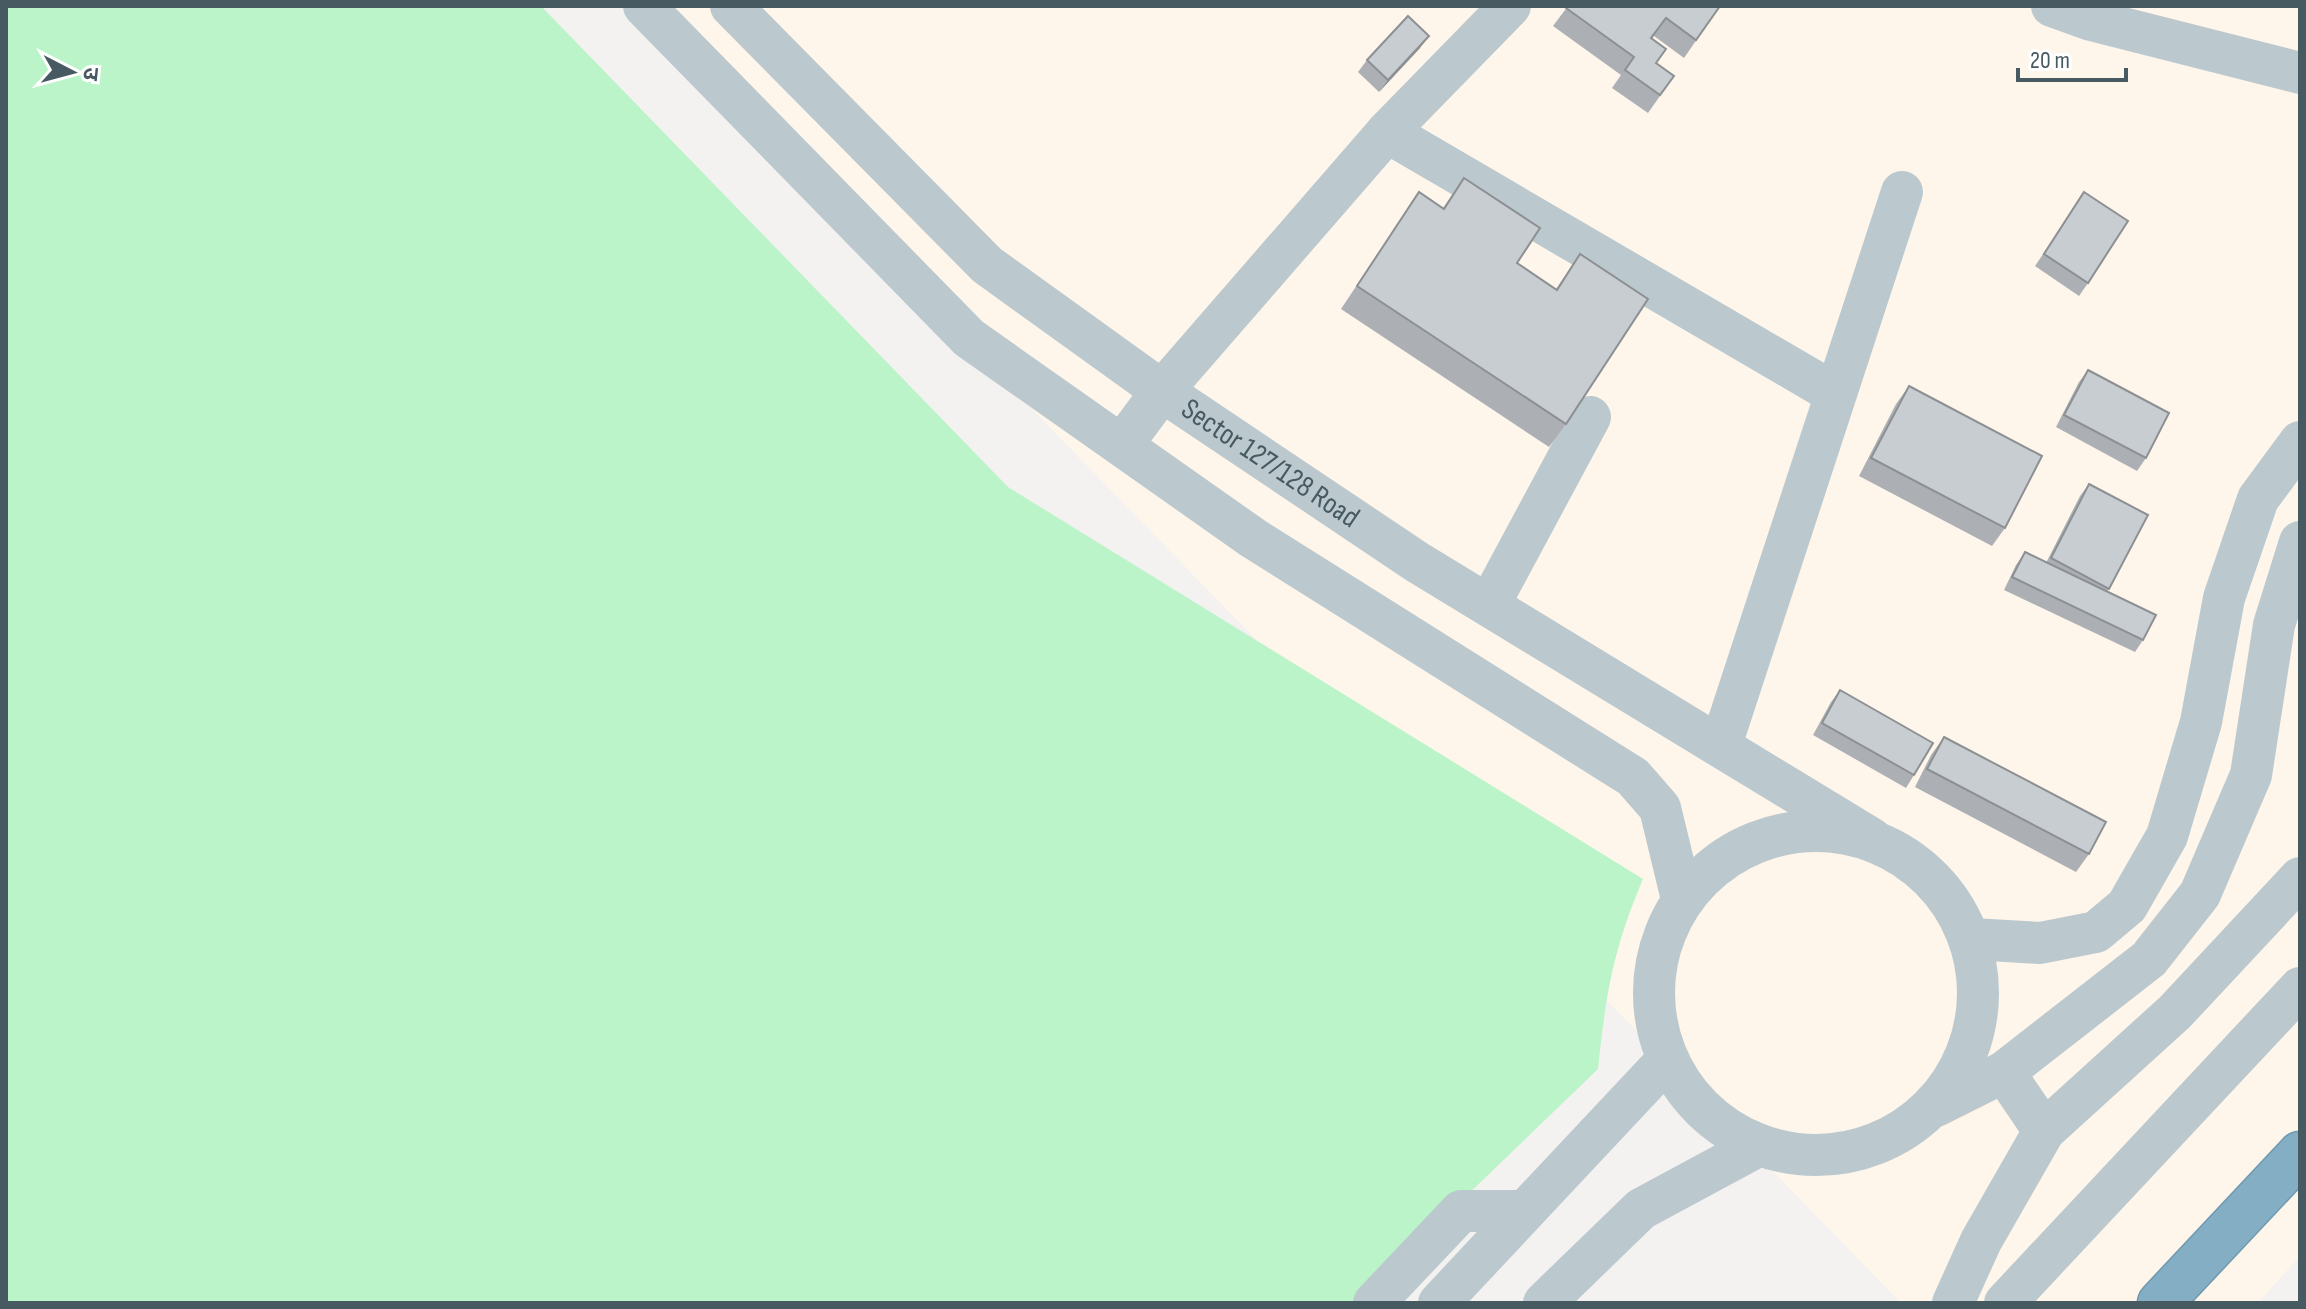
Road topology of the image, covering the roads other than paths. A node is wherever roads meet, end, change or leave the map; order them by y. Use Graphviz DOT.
graph roads {
  1 [pos="644,6"];
  2 [pos="731,6"];
  3 [pos="1510,6"];
  4 [pos="2052,6"];
  5 [pos="2300,73"];
  6 [pos="1387,132"];
  7 [pos="1902,192"];
  8 [pos="1162,391"];
  9 [pos="1834,393"];
  10 [pos="1590,417"];
  11 [pos="2300,442"];
  12 [pos="1122,445"];
  13 [pos="2300,542"];
  14 [pos="1489,605"];
  15 [pos="1721,745"];
  16 [pos="1872,839"];
  17 [pos="2300,878"];
  18 [pos="1682,899"];
  19 [pos="1972,939"];
  20 [pos="2300,988"];
  21 [pos="1667,1060"];
  22 [pos="2004,1072"];
  23 [pos="1930,1109"];
  24 [pos="2044,1131"];
  25 [pos="1758,1146"];
  26 [pos="2300,1154"];
  27 [pos="1525,1211"];
  28 [pos="1374,1303"];
  29 [pos="1439,1303"];
  30 [pos="1544,1303"];
  31 [pos="1953,1303"];
  32 [pos="2005,1303"];
  33 [pos="2160,1303"];
  1 -- 12 [label="street"];
  2 -- 8 [label="street, Sector 127/128 Road"];
  3 -- 6 [label="street"];
  4 -- 5 [label="street"];
  6 -- 8 [label="street"];
  6 -- 9 [label="street"];
  7 -- 9 [label="street"];
  8 -- 12 [label="street"];
  8 -- 14 [label="street, Sector 127/128 Road"];
  9 -- 15 [label="street"];
  10 -- 14 [label="street"];
  11 -- 19 [label="street"];
  12 -- 18 [label="street"];
  13 -- 22 [label="street"];
  14 -- 15 [label="street, Sector 127/128 Road"];
  15 -- 16 [label="street, Sector 127/128 Road"];
  16 -- 18 [label="street"];
  16 -- 19 [label="street, Sector 127/128 Road"];
  17 -- 24 [label="street"];
  18 -- 21 [label="street"];
  19 -- 23 [label="street"];
  20 -- 32 [label="street"];
  21 -- 25 [label="street"];
  21 -- 27 [label="street"];
  22 -- 23 [label="street"];
  22 -- 24 [label="street"];
  23 -- 25 [label="street"];
  24 -- 31 [label="street"];
  25 -- 30 [label="street"];
  26 -- 33 [label="highway"];
  27 -- 28 [label="street"];
  27 -- 29 [label="street"];
}
